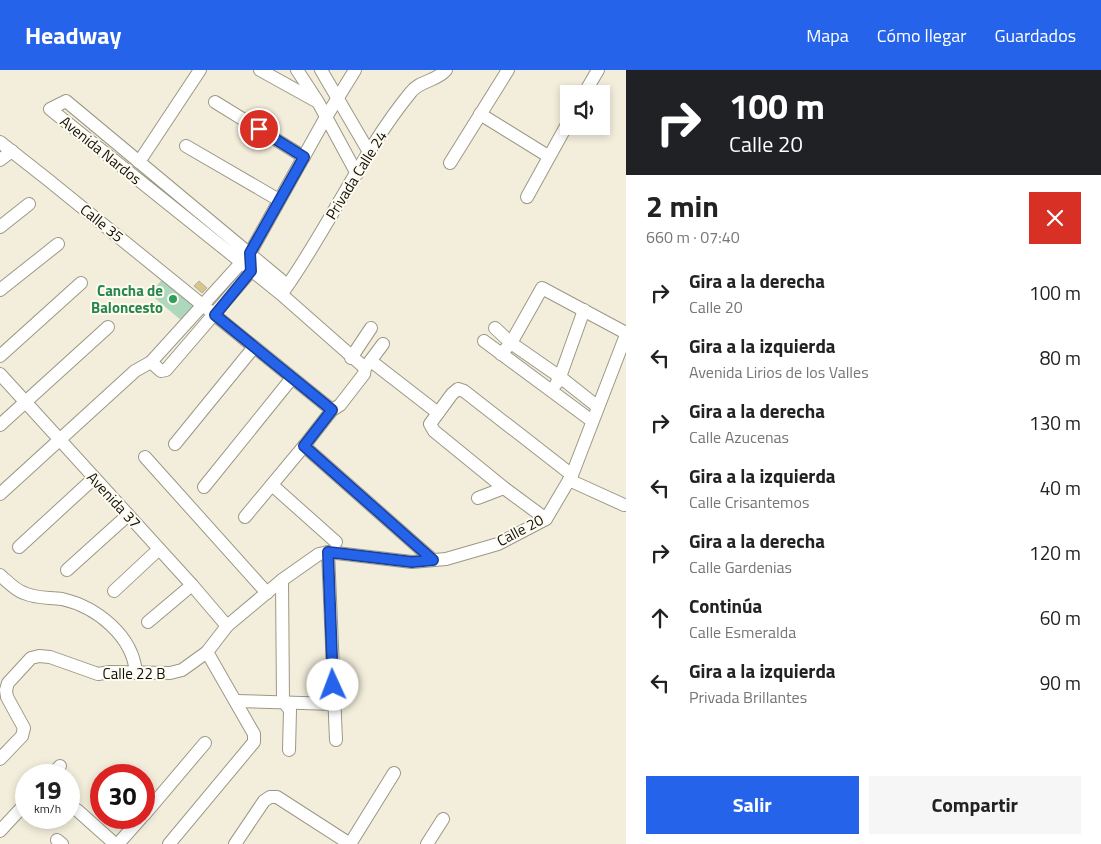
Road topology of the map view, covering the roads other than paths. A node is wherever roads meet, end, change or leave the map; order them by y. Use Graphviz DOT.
graph roads {
  1 [pos="200,70"];
  2 [pos="260,70"];
  3 [pos="297,70"];
  4 [pos="321,70"];
  5 [pos="354,70"];
  6 [pos="446,70"];
  7 [pos="508,70"];
  8 [pos="598,70"];
  9 [pos="589,85"];
  10 [pos="337,97"];
  11 [pos="214,102"];
  12 [pos="318,102"];
  13 [pos="480,114"];
  14 [pos="326,117"];
  15 [pos="560,135"];
  16 [pos="0,142"];
  17 [pos="186,146"];
  18 [pos="12,151"];
  19 [pos="369,152"];
  20 [pos="548,156"];
  21 [pos="304,157"];
  22 [pos="0,160"];
  23 [pos="139,162"];
  24 [pos="450,163"];
  25 [pos="357,174"];
  26 [pos="527,197"];
  27 [pos="279,200"];
  28 [pos="30,204"];
  29 [pos="0,227"];
  30 [pos="58,244"];
  31 [pos="250,253"];
  32 [pos="240,263"];
  33 [pos="251,271"];
  34 [pos="82,283"];
  35 [pos="0,290"];
  36 [pos="284,290"];
  37 [pos="202,304"];
  38 [pos="584,310"];
  39 [pos="215,315"];
  40 [pos="108,326"];
  41 [pos="371,328"];
  42 [pos="495,328"];
  43 [pos="626,334"];
  44 [pos="484,340"];
  45 [pos="511,343"];
  46 [pos="384,344"];
  47 [pos="254,347"];
  48 [pos="502,354"];
  49 [pos="0,356"];
  50 [pos="351,358"];
  51 [pos="151,362"];
  52 [pos="368,365"];
  53 [pos="0,374"];
  54 [pos="560,377"];
  55 [pos="292,378"];
  56 [pos="552,391"];
  57 [pos="25,402"];
  58 [pos="598,407"];
  59 [pos="332,410"];
  60 [pos="438,413"];
  61 [pos="592,422"];
  62 [pos="0,425"];
  63 [pos="60,440"];
  64 [pos="175,444"];
  65 [pos="304,446"];
  66 [pos="145,457"];
  67 [pos="93,478"];
  68 [pos="570,478"];
  69 [pos="272,485"];
  70 [pos="204,487"];
  71 [pos="504,488"];
  72 [pos="0,494"];
  73 [pos="478,498"];
  74 [pos="624,506"];
  75 [pos="128,515"];
  76 [pos="245,517"];
  77 [pos="546,519"];
  78 [pos="336,542"];
  79 [pos="19,546"];
  80 [pos="159,549"];
  81 [pos="328,552"];
  82 [pos="433,560"];
  83 [pos="66,570"];
  84 [pos="0,575"];
  85 [pos="282,580"];
  86 [pos="192,585"];
  87 [pos="114,591"];
  88 [pos="267,593"];
  89 [pos="148,622"];
  90 [pos="227,626"];
  91 [pos="207,652"];
  92 [pos="136,673"];
  93 [pos="236,701"];
  94 [pos="283,702"];
  95 [pos="334,704"];
  96 [pos="336,740"];
  97 [pos="205,743"];
  98 [pos="289,750"];
  99 [pos="2,751"];
  100 [pos="394,772"];
  101 [pos="155,802"];
  102 [pos="80,813"];
  103 [pos="15,815"];
  104 [pos="443,819"];
  105 [pos="131,829"];
  106 [pos="0,831"];
  107 [pos="117,844"];
  108 [pos="169,844"];
  109 [pos="235,844"];
  110 [pos="350,844"];
  111 [pos="427,844"];
  1 -- 23 [label="street"];
  2 -- 12 [label="street"];
  3 -- 12 [label="street"];
  4 -- 10 [label="street"];
  5 -- 10 [label="street"];
  6 -- 19 [label="street, Privada Calle 24"];
  7 -- 13 [label="street"];
  8 -- 9 [label="street"];
  10 -- 14 [label="street"];
  10 -- 19 [label="street"];
  11 -- 21 [label="street"];
  12 -- 14 [label="street"];
  13 -- 20 [label="street"];
  13 -- 24 [label="street"];
  14 -- 21 [label="street"];
  14 -- 25 [label="street"];
  15 -- 20 [label="street"];
  16 -- 18 [label="street, Calle 35"];
  17 -- 27 [label="street"];
  18 -- 22 [label="street"];
  18 -- 37 [label="street, Calle 35"];
  19 -- 25 [label="street, Privada Calle 24"];
  20 -- 26 [label="street"];
  21 -- 27 [label="street"];
  23 -- 31 [label="street, Avenida Nardos"];
  23 -- 32 [label="street, Avenida Nardos"];
  25 -- 36 [label="street, Privada Calle 24"];
  27 -- 31 [label="street"];
  28 -- 29 [label="street"];
  30 -- 35 [label="street"];
  31 -- 32 [label="street"];
  31 -- 33 [label="street"];
  31 -- 36 [label="street, Avenida Nardos"];
  32 -- 33 [label="street, Avenida Nardos"];
  32 -- 37 [label="street"];
  33 -- 36 [label="street, Avenida Nardos"];
  33 -- 39 [label="street"];
  34 -- 49 [label="street"];
  36 -- 50 [label="street, Avenida Nardos"];
  37 -- 39 [label="street, Calle 35"];
  37 -- 51 [label="street"];
  38 -- 43 [label="street"];
  38 -- 45 [label="street"];
  38 -- 54 [label="street"];
  39 -- 47 [label="street, Calle 35"];
  39 -- 51 [label="street"];
  40 -- 57 [label="street"];
  41 -- 50 [label="street"];
  42 -- 45 [label="street"];
  43 -- 58 [label="street, Calle 20"];
  44 -- 48 [label="street"];
  45 -- 48 [label="street"];
  45 -- 54 [label="street"];
  46 -- 52 [label="street"];
  47 -- 55 [label="street, Calle 35"];
  47 -- 64 [label="street"];
  48 -- 56 [label="street"];
  50 -- 52 [label="street, Avenida Nardos"];
  51 -- 63 [label="street"];
  52 -- 59 [label="street"];
  52 -- 60 [label="street, Avenida Nardos"];
  53 -- 57 [label="street, Avenida 37"];
  54 -- 56 [label="street"];
  54 -- 58 [label="street"];
  55 -- 59 [label="street, Calle 35"];
  55 -- 70 [label="street"];
  56 -- 61 [label="street"];
  57 -- 62 [label="street"];
  57 -- 63 [label="street, Avenida 37"];
  58 -- 61 [label="street, Calle 20"];
  59 -- 65 [label="street"];
  60 -- 68 [label="street"];
  60 -- 71 [label="street"];
  61 -- 68 [label="street, Calle 20"];
  63 -- 67 [label="street, Avenida 37"];
  63 -- 72 [label="street"];
  65 -- 69 [label="street"];
  65 -- 82 [label="street"];
  66 -- 88 [label="street"];
  67 -- 75 [label="street, Avenida 37"];
  67 -- 79 [label="street"];
  68 -- 74 [label="street"];
  68 -- 77 [label="street, Calle 20"];
  69 -- 76 [label="street"];
  69 -- 78 [label="street"];
  71 -- 73 [label="street"];
  71 -- 77 [label="street"];
  75 -- 80 [label="street, Avenida 37"];
  75 -- 83 [label="street"];
  77 -- 82 [label="street, Calle 20"];
  80 -- 86 [label="street, Avenida 37"];
  80 -- 87 [label="street"];
  81 -- 82 [label="street, Calle 20"];
  81 -- 85 [label="street, Calle 22 B"];
  81 -- 95 [label="street"];
  84 -- 92 [label="street"];
  85 -- 88 [label="street, Calle 22 B"];
  85 -- 94 [label="street"];
  86 -- 89 [label="street"];
  86 -- 90 [label="street, Avenida 37"];
  88 -- 90 [label="street, Calle 22 B"];
  90 -- 91 [label="street, Calle 22 B"];
  91 -- 92 [label="street, Calle 22 B"];
  91 -- 93 [label="street"];
  92 -- 99 [label="street, Calle 22 B"];
  93 -- 94 [label="street"];
  93 -- 108 [label="street"];
  94 -- 95 [label="street"];
  94 -- 98 [label="street"];
  95 -- 96 [label="street"];
  97 -- 101 [label="street"];
  100 -- 110 [label="street"];
  102 -- 107 [label="street"];
  103 -- 106 [label="street"];
  104 -- 111 [label="street"];
  105 -- 107 [label="street"];
  109 -- 110 [label="street"];
}
